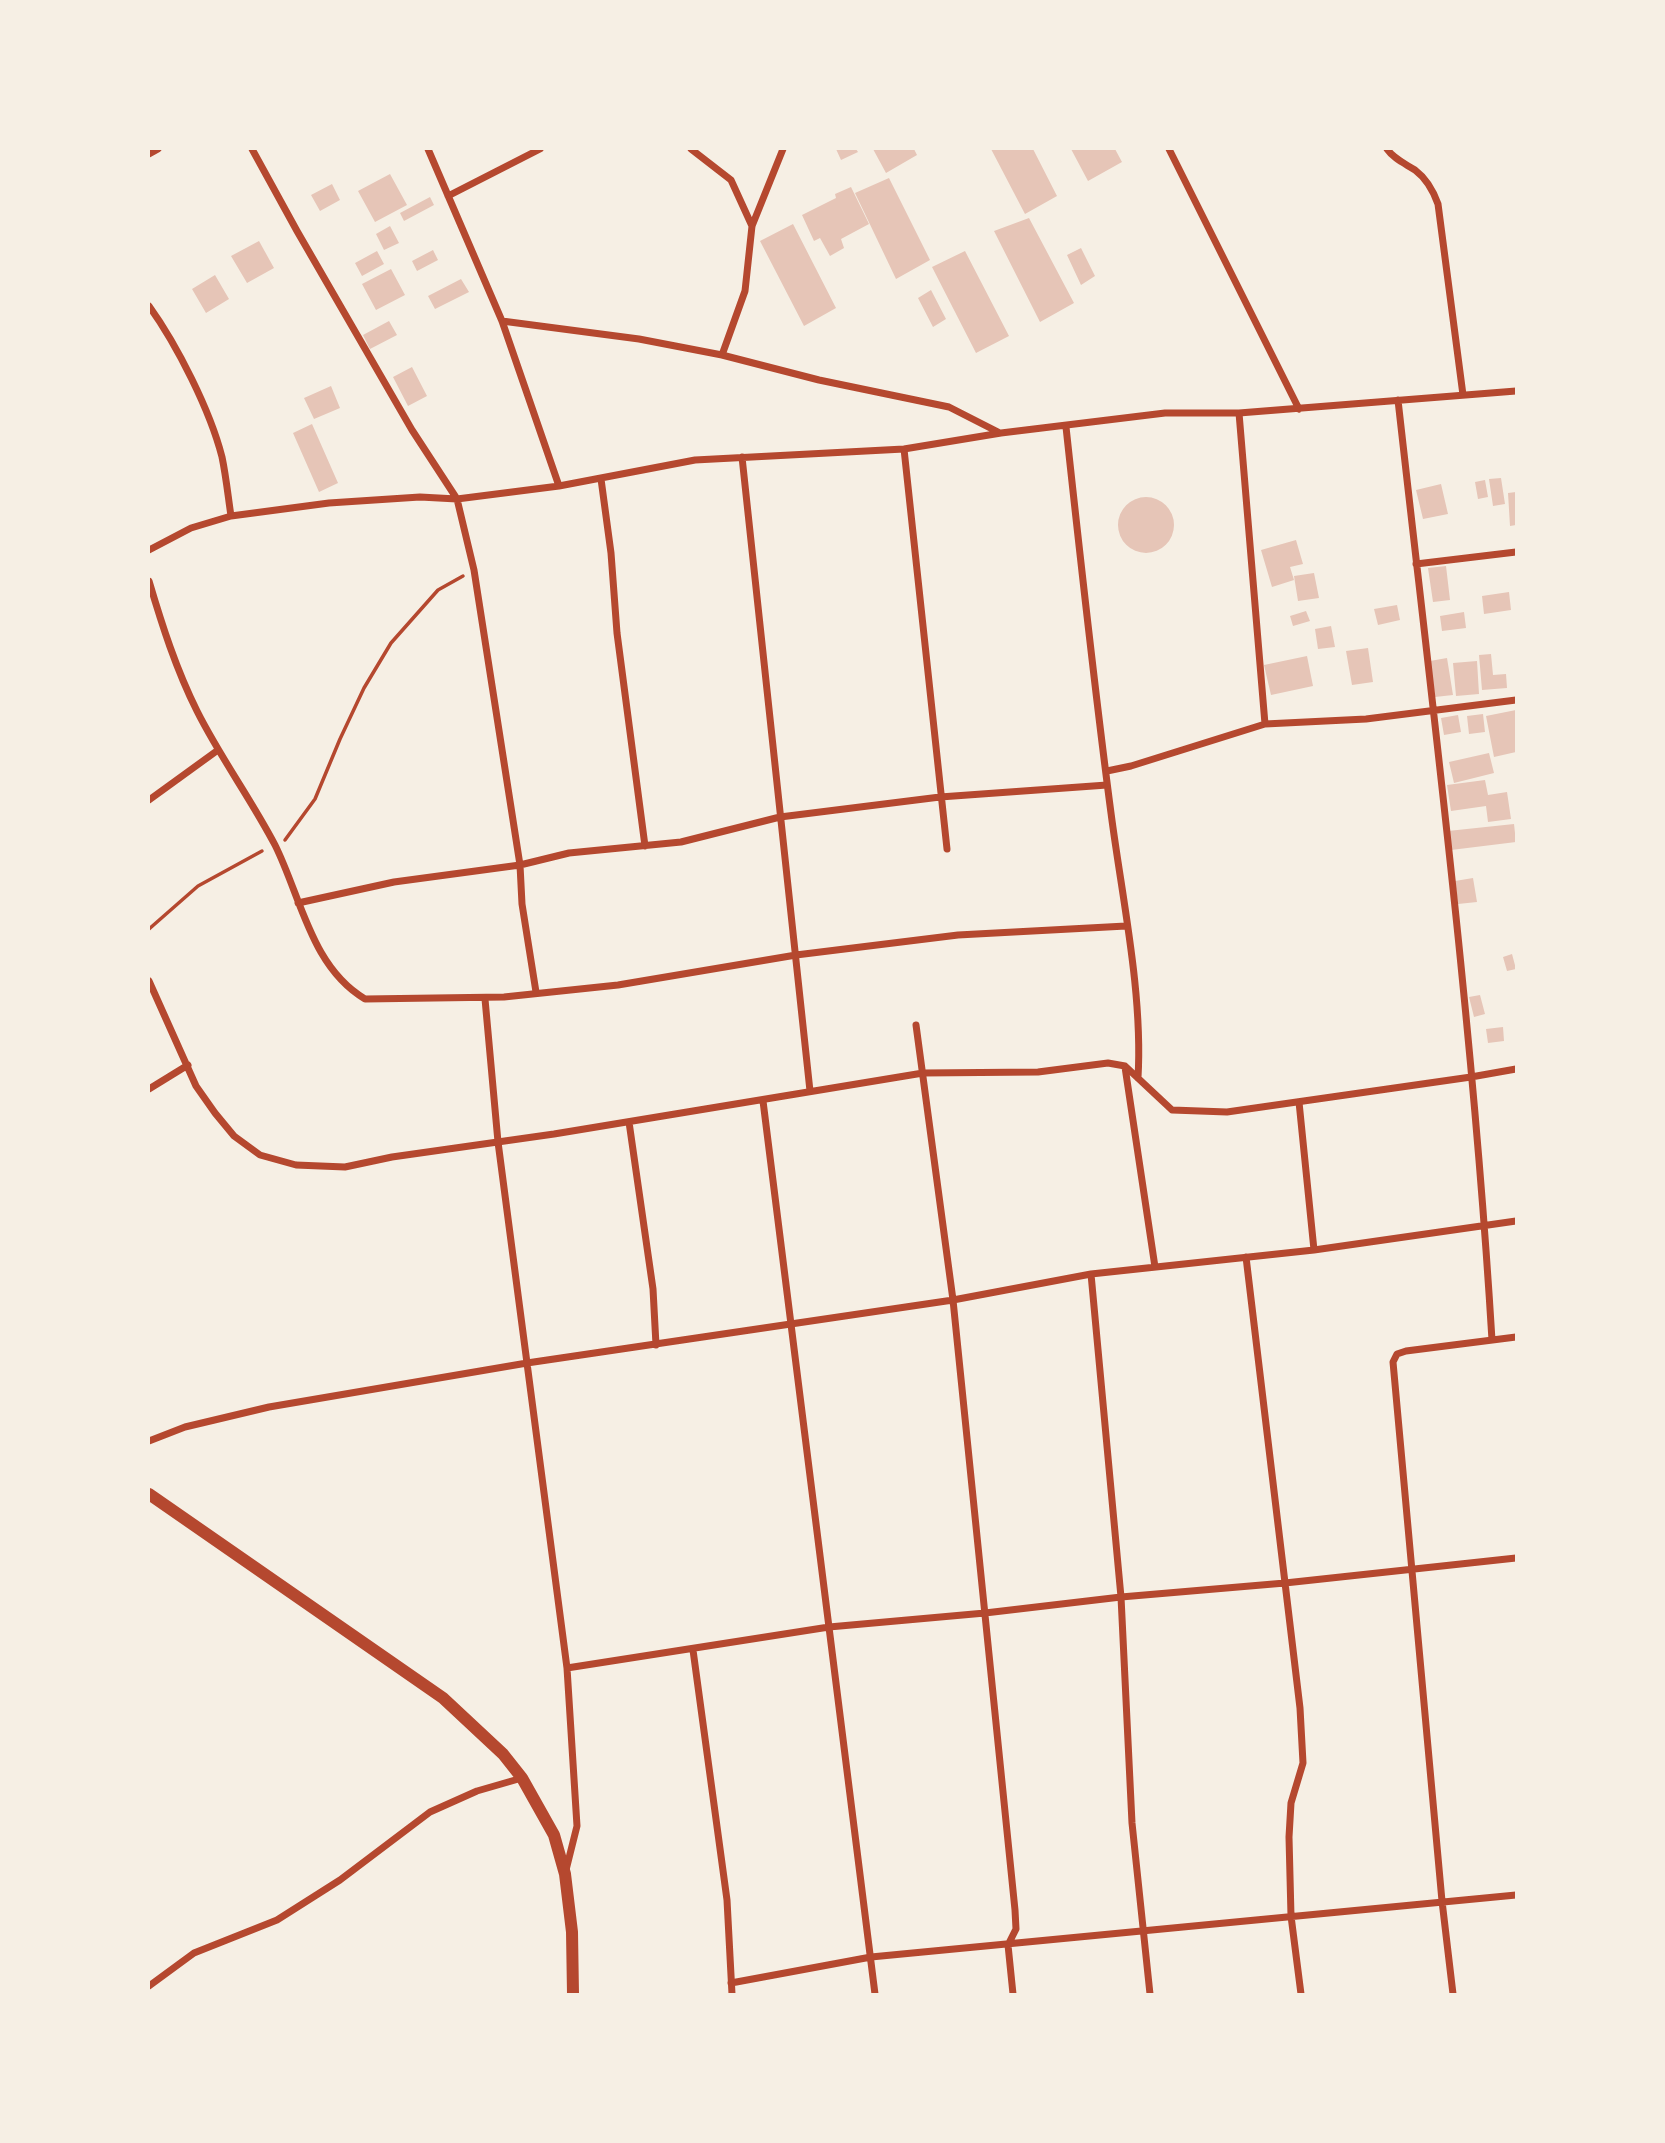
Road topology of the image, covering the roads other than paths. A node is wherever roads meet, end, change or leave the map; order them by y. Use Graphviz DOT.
graph roads {
  1 [pos="158,149"];
  2 [pos="252,149"];
  3 [pos="428,149"];
  4 [pos="540,149"];
  5 [pos="691,149"];
  6 [pos="783,149"];
  7 [pos="1169,149"];
  8 [pos="1387,149"];
  9 [pos="149,154"];
  10 [pos="448,196"];
  11 [pos="752,226"];
  12 [pos="149,306"];
  13 [pos="502,321"];
  14 [pos="722,355"];
  15 [pos="1516,391"];
  16 [pos="1464,395"];
  17 [pos="1398,400"];
  18 [pos="1299,409"];
  19 [pos="1239,413"];
  20 [pos="1066,426"];
  21 [pos="1001,433"];
  22 [pos="904,449"];
  23 [pos="743,457"];
  24 [pos="601,479"];
  25 [pos="559,486"];
  26 [pos="457,499"];
  27 [pos="231,516"];
  28 [pos="149,550"];
  29 [pos="1516,552"];
  30 [pos="1416,564"];
  31 [pos="149,581"];
  32 [pos="1516,700"];
  33 [pos="1433,711"];
  34 [pos="1265,724"];
  35 [pos="218,750"];
  36 [pos="1107,771"];
  37 [pos="1107,785"];
  38 [pos="940,797"];
  39 [pos="149,800"];
  40 [pos="780,817"];
  41 [pos="645,846"];
  42 [pos="947,849"];
  43 [pos="520,865"];
  44 [pos="298,903"];
  45 [pos="1126,926"];
  46 [pos="796,955"];
  47 [pos="149,981"];
  48 [pos="536,992"];
  49 [pos="485,999"];
  50 [pos="916,1025"];
  51 [pos="188,1065"];
  52 [pos="1125,1066"];
  53 [pos="1516,1069"];
  54 [pos="923,1073"];
  55 [pos="1471,1077"];
  56 [pos="1138,1078"];
  57 [pos="149,1089"];
  58 [pos="810,1091"];
  59 [pos="763,1101"];
  60 [pos="1299,1102"];
  61 [pos="629,1122"];
  62 [pos="498,1142"];
  63 [pos="1516,1221"];
  64 [pos="1485,1224"];
  65 [pos="1314,1250"];
  66 [pos="1246,1257"];
  67 [pos="1155,1267"];
  68 [pos="1091,1274"];
  69 [pos="953,1300"];
  70 [pos="791,1326"];
  71 [pos="1516,1336"];
  72 [pos="1492,1339"];
  73 [pos="656,1345"];
  74 [pos="527,1363"];
  75 [pos="149,1441"];
  76 [pos="149,1494"];
  77 [pos="1516,1558"];
  78 [pos="1413,1570"];
  79 [pos="1285,1583"];
  80 [pos="1121,1597"];
  81 [pos="985,1613"];
  82 [pos="829,1627"];
  83 [pos="693,1650"];
  84 [pos="567,1668"];
  85 [pos="522,1778"];
  86 [pos="565,1874"];
  87 [pos="1516,1895"];
  88 [pos="1442,1901"];
  89 [pos="1292,1916"];
  90 [pos="1144,1931"];
  91 [pos="1009,1945"];
  92 [pos="871,1957"];
  93 [pos="731,1983"];
  94 [pos="149,1986"];
  95 [pos="573,1994"];
  96 [pos="732,1994"];
  97 [pos="875,1994"];
  98 [pos="1013,1994"];
  99 [pos="1150,1994"];
  100 [pos="1301,1994"];
  101 [pos="1453,1994"];
  1 -- 9 [label="street"];
  2 -- 26 [label="street"];
  3 -- 10 [label="street"];
  4 -- 10 [label="street"];
  5 -- 11 [label="street"];
  6 -- 11 [label="street"];
  7 -- 18 [label="street"];
  8 -- 16 [label="street"];
  10 -- 13 [label="street"];
  11 -- 14 [label="street"];
  12 -- 27 [label="street"];
  13 -- 14 [label="street"];
  13 -- 25 [label="street"];
  14 -- 21 [label="street"];
  15 -- 16 [label="street"];
  16 -- 17 [label="street"];
  17 -- 18 [label="street"];
  17 -- 30 [label="street"];
  18 -- 19 [label="street"];
  19 -- 20 [label="street"];
  19 -- 34 [label="street"];
  20 -- 21 [label="street"];
  20 -- 36 [label="street"];
  21 -- 22 [label="street"];
  22 -- 23 [label="street"];
  22 -- 38 [label="street"];
  23 -- 24 [label="street"];
  23 -- 40 [label="street"];
  24 -- 25 [label="street"];
  24 -- 41 [label="street"];
  25 -- 26 [label="street"];
  26 -- 27 [label="street"];
  26 -- 43 [label="street"];
  27 -- 28 [label="street"];
  29 -- 30 [label="street"];
  30 -- 33 [label="street"];
  31 -- 35 [label="street"];
  32 -- 33 [label="street"];
  33 -- 34 [label="street"];
  33 -- 55 [label="street"];
  34 -- 36 [label="street"];
  35 -- 39 [label="street"];
  35 -- 44 [label="street"];
  36 -- 37 [label="street"];
  37 -- 38 [label="street"];
  37 -- 45 [label="street"];
  38 -- 40 [label="street"];
  38 -- 42 [label="street"];
  40 -- 41 [label="street"];
  40 -- 46 [label="street"];
  41 -- 43 [label="street"];
  43 -- 44 [label="street"];
  43 -- 48 [label="street"];
  44 -- 49 [label="street"];
  45 -- 46 [label="street"];
  45 -- 56 [label="street"];
  46 -- 48 [label="street"];
  46 -- 58 [label="street"];
  47 -- 51 [label="street"];
  48 -- 49 [label="street"];
  49 -- 62 [label="street"];
  50 -- 54 [label="street"];
  51 -- 57 [label="street"];
  51 -- 62 [label="street"];
  52 -- 54 [label="street"];
  52 -- 56 [label="street"];
  52 -- 67 [label="street"];
  53 -- 55 [label="street"];
  54 -- 58 [label="street"];
  54 -- 69 [label="street"];
  55 -- 60 [label="street"];
  55 -- 64 [label="street"];
  56 -- 60 [label="street"];
  58 -- 59 [label="street"];
  59 -- 61 [label="street"];
  59 -- 70 [label="street"];
  60 -- 65 [label="street"];
  61 -- 62 [label="street"];
  61 -- 73 [label="street"];
  62 -- 74 [label="street"];
  63 -- 64 [label="street"];
  64 -- 65 [label="street"];
  64 -- 72 [label="street"];
  65 -- 66 [label="street"];
  66 -- 67 [label="street"];
  66 -- 79 [label="street"];
  67 -- 68 [label="street"];
  68 -- 69 [label="street"];
  68 -- 80 [label="street"];
  69 -- 70 [label="street"];
  69 -- 81 [label="street"];
  70 -- 73 [label="street"];
  70 -- 82 [label="street"];
  71 -- 72 [label="street"];
  72 -- 78 [label="street"];
  73 -- 74 [label="street"];
  74 -- 75 [label="street"];
  74 -- 84 [label="street"];
  76 -- 85 [label="street"];
  77 -- 78 [label="street"];
  78 -- 79 [label="street"];
  78 -- 88 [label="street"];
  79 -- 80 [label="street"];
  79 -- 89 [label="street"];
  80 -- 81 [label="street"];
  80 -- 90 [label="street"];
  81 -- 82 [label="street"];
  81 -- 91 [label="street"];
  82 -- 83 [label="street"];
  82 -- 92 [label="street"];
  83 -- 84 [label="street"];
  83 -- 93 [label="street"];
  84 -- 86 [label="street"];
  85 -- 86 [label="street"];
  85 -- 94 [label="street"];
  86 -- 95 [label="street"];
  87 -- 88 [label="street"];
  88 -- 89 [label="street"];
  88 -- 101 [label="street"];
  89 -- 90 [label="street"];
  89 -- 100 [label="street"];
  90 -- 91 [label="street"];
  90 -- 99 [label="street"];
  91 -- 92 [label="street"];
  91 -- 98 [label="street"];
  92 -- 93 [label="street"];
  92 -- 97 [label="street"];
  93 -- 96 [label="street"];
}
